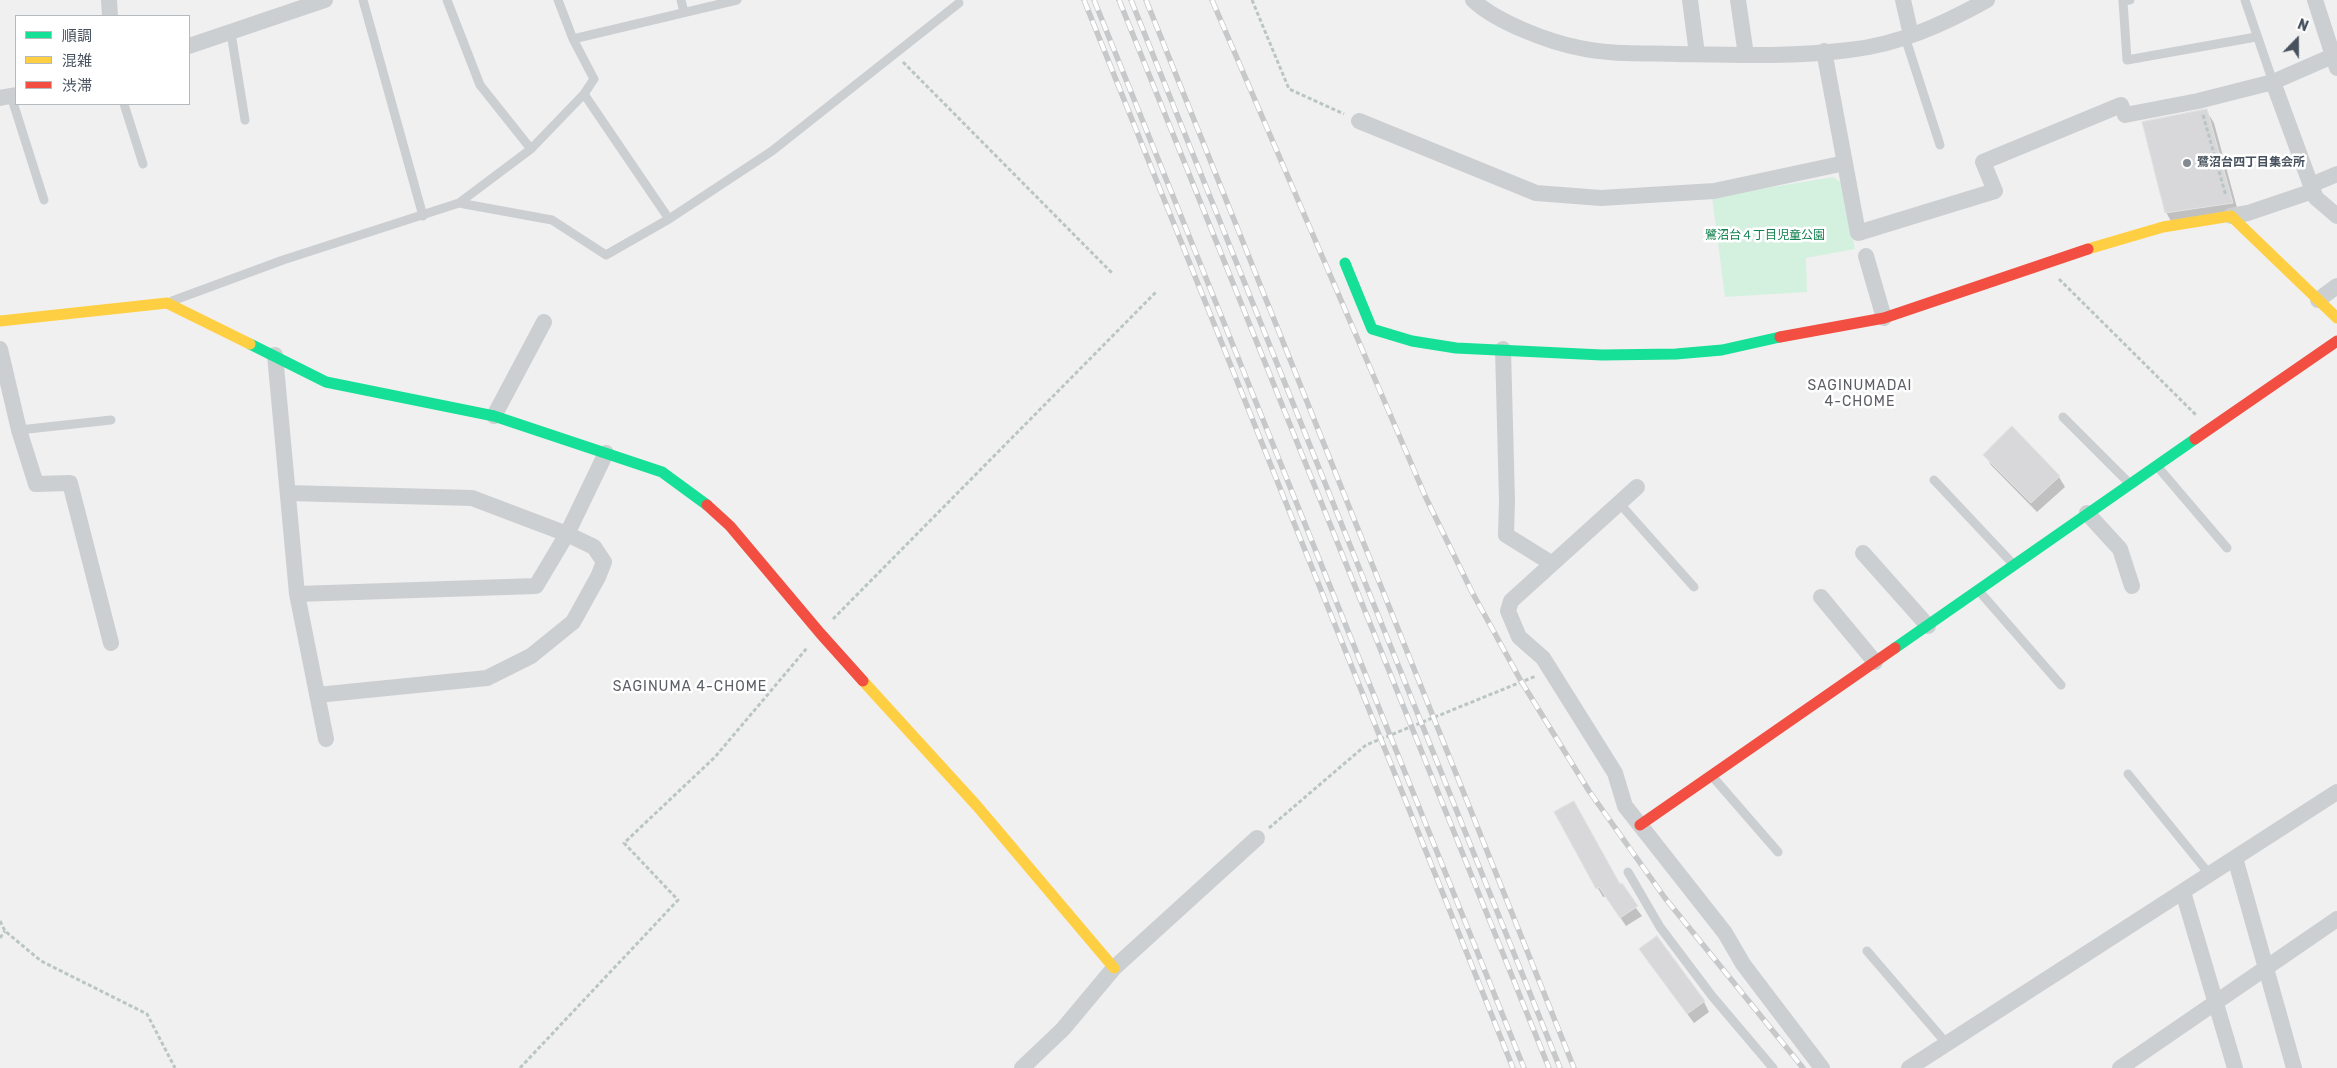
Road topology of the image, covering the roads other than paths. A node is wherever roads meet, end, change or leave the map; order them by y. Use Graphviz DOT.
graph roads {
  1 [pos="109,0"];
  2 [pos="325,0"];
  3 [pos="363,0"];
  4 [pos="447,0"];
  5 [pos="558,0"];
  6 [pos="681,0"];
  7 [pos="737,0"];
  8 [pos="1690,0"];
  9 [pos="1738,0"];
  10 [pos="1903,0"];
  11 [pos="1987,0"];
  12 [pos="2130,0"];
  13 [pos="2245,0"];
  14 [pos="2315,0"];
  15 [pos="1477,1"];
  16 [pos="959,3"];
  17 [pos="684,12"];
  18 [pos="110,15"];
  19 [pos="231,33"];
  20 [pos="1909,36"];
  21 [pos="2256,37"];
  22 [pos="573,39"];
  23 [pos="190,46"];
  24 [pos="1824,51"];
  25 [pos="1696,54"];
  26 [pos="1746,55"];
  27 [pos="2336,60"];
  28 [pos="2272,82"];
  29 [pos="584,94"];
  30 [pos="9,96"];
  31 [pos="124,105"];
  32 [pos="245,120"];
  33 [pos="1359,121"];
  34 [pos="1940,145"];
  35 [pos="530,149"];
  36 [pos="1845,163"];
  37 [pos="143,164"];
  38 [pos="2337,174"];
  39 [pos="2312,188"];
  40 [pos="44,200"];
  41 [pos="459,203"];
  42 [pos="423,216"];
  43 [pos="2231,216"];
  44 [pos="2337,216"];
  45 [pos="669,219"];
  46 [pos="1866,256"];
  47 [pos="1345,263"];
  48 [pos="2337,286"];
  49 [pos="2318,300"];
  50 [pos="168,303"];
  51 [pos="1884,318"];
  52 [pos="2337,318"];
  53 [pos="0,321"];
  54 [pos="544,322"];
  55 [pos="2337,341"];
  56 [pos="0,349"];
  57 [pos="1503,349"];
  58 [pos="275,355"];
  59 [pos="494,416"];
  60 [pos="2062,417"];
  61 [pos="111,420"];
  62 [pos="19,430"];
  63 [pos="606,454"];
  64 [pos="2157,466"];
  65 [pos="1934,480"];
  66 [pos="2130,483"];
  67 [pos="1636,487"];
  68 [pos="288,493"];
  69 [pos="1620,504"];
  70 [pos="2087,513"];
  71 [pos="567,534"];
  72 [pos="2227,548"];
  73 [pos="1863,553"];
  74 [pos="1551,563"];
  75 [pos="2014,565"];
  76 [pos="2132,586"];
  77 [pos="1694,587"];
  78 [pos="1979,591"];
  79 [pos="297,594"];
  80 [pos="1821,597"];
  81 [pos="1928,626"];
  82 [pos="111,643"];
  83 [pos="1875,662"];
  84 [pos="2061,685"];
  85 [pos="317,695"];
  86 [pos="326,739"];
  87 [pos="2128,774"];
  88 [pos="1712,775"];
  89 [pos="2337,792"];
  90 [pos="1640,825"];
  91 [pos="1257,838"];
  92 [pos="1778,852"];
  93 [pos="2236,858"];
  94 [pos="1628,872"];
  95 [pos="2210,875"];
  96 [pos="2183,892"];
  97 [pos="2337,919"];
  98 [pos="1867,951"];
  99 [pos="1114,968"];
  100 [pos="2266,969"];
  101 [pos="2216,1001"];
  102 [pos="1947,1044"];
  103 [pos="1022,1068"];
  104 [pos="1773,1068"];
  105 [pos="1822,1068"];
  106 [pos="1909,1068"];
  107 [pos="2120,1068"];
  108 [pos="2235,1068"];
  109 [pos="2294,1068"];
  1 -- 18 [label="street"];
  2 -- 19 [label="street"];
  3 -- 42 [label="lane"];
  4 -- 35 [label="lane"];
  5 -- 22 [label="lane"];
  6 -- 17 [label="lane"];
  7 -- 17 [label="lane"];
  8 -- 25 [label="street"];
  9 -- 26 [label="street"];
  10 -- 20 [label="street"];
  11 -- 20 [label="street"];
  12 -- 21 [label="lane"];
  13 -- 21 [label="lane"];
  14 -- 27 [label="street"];
  15 -- 25 [label="street"];
  16 -- 45 [label="lane"];
  17 -- 22 [label="lane"];
  19 -- 23 [label="street"];
  19 -- 32 [label="lane"];
  20 -- 24 [label="street"];
  20 -- 34 [label="lane"];
  21 -- 28 [label="lane"];
  22 -- 29 [label="lane"];
  24 -- 26 [label="street"];
  24 -- 36 [label="street"];
  25 -- 26 [label="street"];
  27 -- 28 [label="street"];
  28 -- 36 [label="street"];
  28 -- 39 [label="street"];
  29 -- 35 [label="lane"];
  29 -- 45 [label="lane"];
  30 -- 40 [label="lane"];
  31 -- 37 [label="lane"];
  33 -- 36 [label="street"];
  35 -- 41 [label="lane"];
  38 -- 39 [label="street"];
  39 -- 43 [label="street"];
  39 -- 44 [label="street"];
  41 -- 42 [label="lane"];
  41 -- 45 [label="lane"];
  42 -- 50 [label="lane"];
  43 -- 49 [label="street"];
  43 -- 51 [label="street"];
  46 -- 51 [label="street"];
  47 -- 57 [label="street"];
  48 -- 49 [label="street"];
  49 -- 52 [label="street"];
  50 -- 53 [label="street"];
  50 -- 58 [label="street"];
  51 -- 57 [label="street"];
  54 -- 59 [label="street"];
  55 -- 64 [label="street"];
  56 -- 62 [label="street"];
  57 -- 74 [label="street"];
  58 -- 59 [label="street"];
  58 -- 68 [label="street"];
  59 -- 63 [label="street"];
  60 -- 66 [label="lane"];
  61 -- 62 [label="lane"];
  62 -- 82 [label="street"];
  63 -- 71 [label="street"];
  63 -- 99 [label="street"];
  64 -- 66 [label="street"];
  64 -- 72 [label="lane"];
  65 -- 75 [label="lane"];
  66 -- 70 [label="street"];
  67 -- 69 [label="street"];
  68 -- 71 [label="street"];
  68 -- 79 [label="street"];
  69 -- 74 [label="street"];
  69 -- 77 [label="lane"];
  70 -- 75 [label="street"];
  70 -- 76 [label="street"];
  71 -- 79 [label="street"];
  71 -- 85 [label="street"];
  73 -- 81 [label="street"];
  74 -- 90 [label="street"];
  75 -- 78 [label="street"];
  78 -- 81 [label="street"];
  78 -- 84 [label="lane"];
  79 -- 85 [label="street"];
  80 -- 83 [label="street"];
  81 -- 83 [label="street"];
  83 -- 88 [label="street"];
  85 -- 86 [label="street"];
  87 -- 95 [label="lane"];
  88 -- 90 [label="street"];
  88 -- 92 [label="lane"];
  89 -- 93 [label="street"];
  90 -- 105 [label="street"];
  91 -- 99 [label="street"];
  93 -- 95 [label="street"];
  93 -- 100 [label="street"];
  94 -- 104 [label="lane"];
  95 -- 96 [label="street"];
  96 -- 101 [label="street"];
  96 -- 102 [label="street"];
  97 -- 100 [label="street"];
  98 -- 102 [label="lane"];
  99 -- 103 [label="street"];
  100 -- 101 [label="street"];
  100 -- 109 [label="street"];
  101 -- 107 [label="street"];
  101 -- 108 [label="street"];
  102 -- 106 [label="street"];
}
